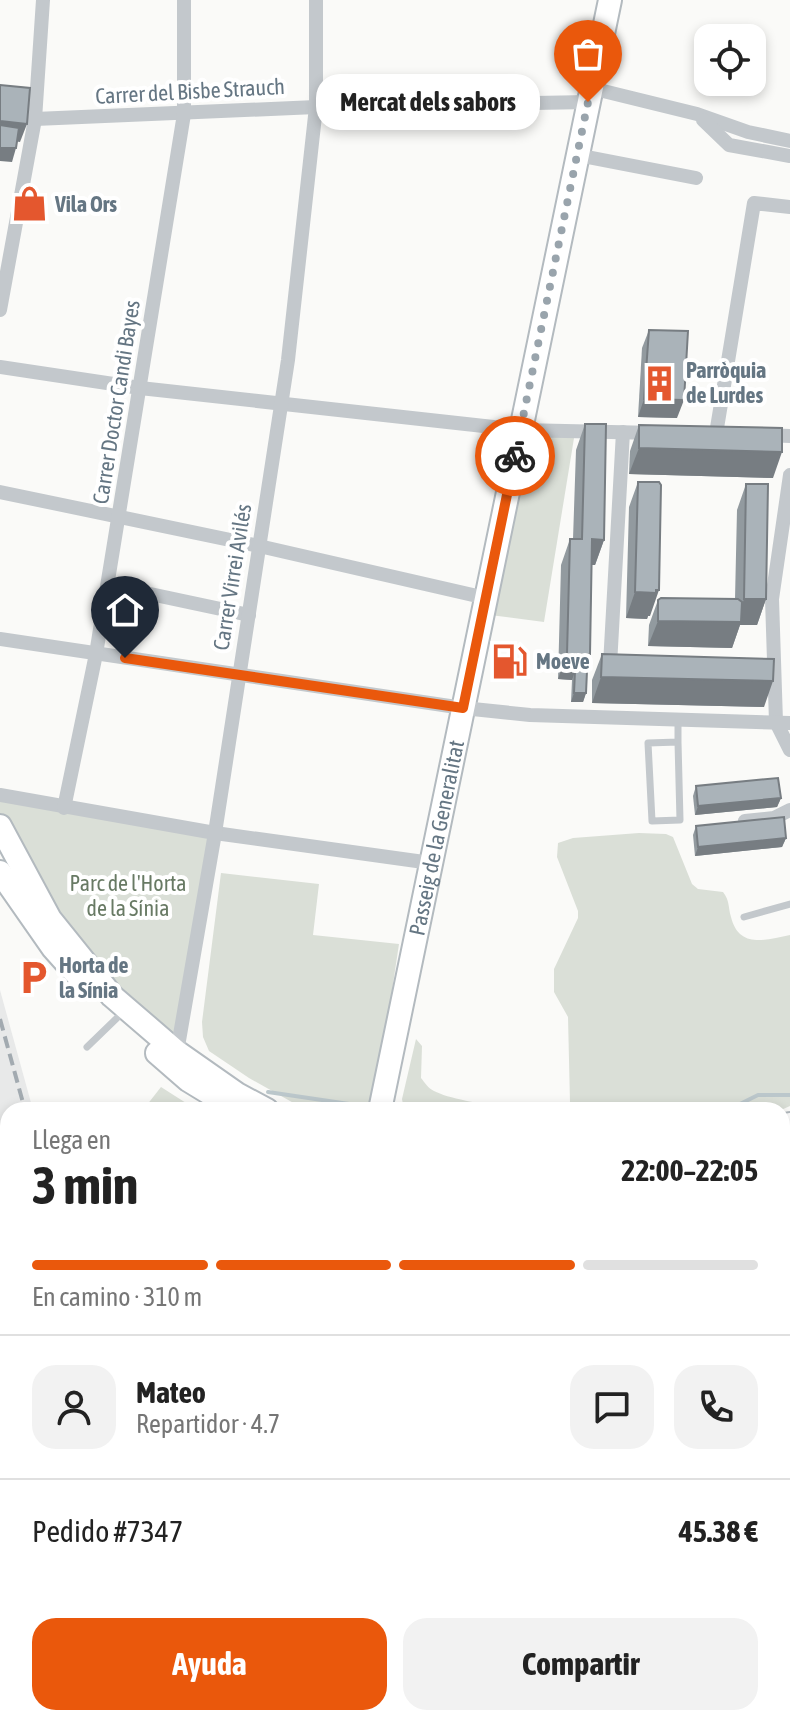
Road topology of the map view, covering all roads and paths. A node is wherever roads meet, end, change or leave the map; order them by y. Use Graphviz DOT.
graph roads {
  1 [pos="43,0"];
  2 [pos="184,0"];
  3 [pos="316,0"];
  4 [pos="610,0"];
  5 [pos="590,95"];
  6 [pos="316,107"];
  7 [pos="31,109"];
  8 [pos="184,114"];
  9 [pos="697,114"];
  10 [pos="790,141"];
  11 [pos="577,155"];
  12 [pos="790,156"];
  13 [pos="696,178"];
  14 [pos="790,207"];
  15 [pos="0,310"];
  16 [pos="0,367"];
  17 [pos="140,388"];
  18 [pos="281,402"];
  19 [pos="520,430"];
  20 [pos="623,432"];
  21 [pos="677,434"];
  22 [pos="790,436"];
  23 [pos="790,475"];
  24 [pos="0,492"];
  25 [pos="120,519"];
  26 [pos="259,546"];
  27 [pos="108,585"];
  28 [pos="486,598"];
  29 [pos="249,615"];
  30 [pos="0,639"];
  31 [pos="96,654"];
  32 [pos="640,665"];
  33 [pos="240,675"];
  34 [pos="463,708"];
  35 [pos="678,719"];
  36 [pos="783,722"];
  37 [pos="678,742"];
  38 [pos="790,750"];
  39 [pos="0,795"];
  40 [pos="64,808"];
  41 [pos="790,810"];
  42 [pos="733,822"];
  43 [pos="0,826"];
  44 [pos="215,833"];
  45 [pos="431,863"];
  46 [pos="0,872"];
  47 [pos="790,904"];
  48 [pos="744,917"];
  49 [pos="117,1018"];
  50 [pos="87,1047"];
  51 [pos="177,1052"];
  52 [pos="224,1102"];
  53 [pos="252,1102"];
  54 [pos="382,1102"];
  1 -- 7 [label="street"];
  2 -- 8 [label="street, Carrer Doctor Candi Bayes"];
  3 -- 6 [label="street, Carrer Virrei Avilés"];
  4 -- 5 [label="street, Passeig de la Generalitat"];
  5 -- 6 [label="street, Carrer del Bisbe Strauch"];
  5 -- 9 [label="street, Carrer del Bisbe Strauch"];
  5 -- 11 [label="street, Passeig de la Generalitat"];
  6 -- 8 [label="street, Carrer del Bisbe Strauch"];
  6 -- 18 [label="street, Carrer Virrei Avilés"];
  7 -- 8 [label="street, Carrer del Bisbe Strauch"];
  7 -- 15 [label="street"];
  8 -- 17 [label="street, Carrer Doctor Candi Bayes"];
  9 -- 10 [label="street, Carrer del Bisbe Strauch"];
  9 -- 12 [label="street"];
  11 -- 13 [label="street"];
  11 -- 19 [label="street, Passeig de la Generalitat"];
  14 -- 22 [label="street"];
  16 -- 17 [label="street"];
  17 -- 18 [label="street"];
  17 -- 25 [label="street, Carrer Doctor Candi Bayes"];
  18 -- 19 [label="street"];
  18 -- 26 [label="street, Carrer Virrei Avilés"];
  19 -- 20 [label="street"];
  19 -- 28 [label="street, Passeig de la Generalitat"];
  20 -- 21 [label="street"];
  20 -- 32 [label="street"];
  23 -- 36 [label="street"];
  24 -- 25 [label="street"];
  25 -- 26 [label="street"];
  25 -- 27 [label="street, Carrer Doctor Candi Bayes"];
  26 -- 28 [label="street"];
  26 -- 29 [label="street, Carrer Virrei Avilés"];
  27 -- 29 [label="street"];
  27 -- 31 [label="street, Carrer Doctor Candi Bayes"];
  28 -- 34 [label="street, Passeig de la Generalitat"];
  29 -- 33 [label="street, Carrer Virrei Avilés"];
  30 -- 31 [label="street"];
  31 -- 33 [label="street"];
  31 -- 40 [label="street, Carrer Doctor Candi Bayes"];
  33 -- 34 [label="street"];
  33 -- 44 [label="street, Carrer Virrei Avilés"];
  34 -- 35 [label="street"];
  34 -- 45 [label="street, Passeig de la Generalitat"];
  35 -- 36 [label="street"];
  35 -- 37 [label="lane"];
  36 -- 38 [label="street"];
  37 -- 37 [label="lane"];
  39 -- 40 [label="street"];
  40 -- 44 [label="street"];
  41 -- 42 [label="street"];
  43 -- 51 [label="street"];
  44 -- 45 [label="street"];
  44 -- 51 [label="street, Carrer Virrei Avilés"];
  45 -- 54 [label="street, Passeig de la Generalitat"];
  46 -- 49 [label="street"];
  47 -- 48 [label="lane"];
  49 -- 50 [label="lane"];
  49 -- 52 [label="street"];
  51 -- 53 [label="street"];
}
